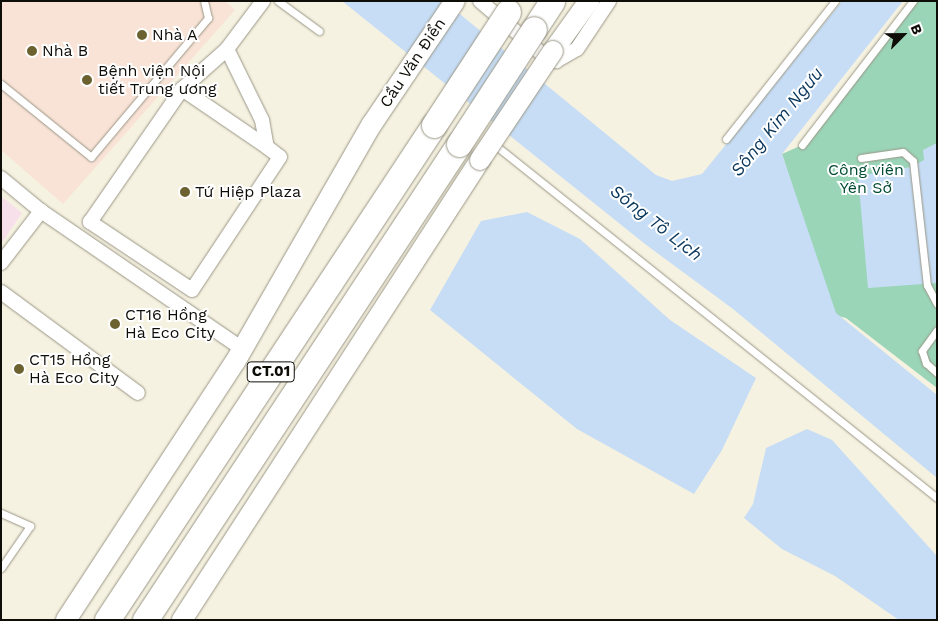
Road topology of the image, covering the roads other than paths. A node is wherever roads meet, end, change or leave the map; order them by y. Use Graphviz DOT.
graph roads {
  1 [pos="204,1"];
  2 [pos="263,1"];
  3 [pos="278,1"];
  4 [pos="455,1"];
  5 [pos="480,1"];
  6 [pos="552,1"];
  7 [pos="589,1"];
  8 [pos="609,1"];
  9 [pos="836,1"];
  10 [pos="913,1"];
  11 [pos="511,7"];
  12 [pos="320,31"];
  13 [pos="227,49"];
  14 [pos="1,84"];
  15 [pos="182,89"];
  16 [pos="726,139"];
  17 [pos="802,145"];
  18 [pos="267,146"];
  19 [pos="500,149"];
  20 [pos="861,158"];
  21 [pos="1,178"];
  22 [pos="41,211"];
  23 [pos="1,263"];
  24 [pos="1,292"];
  25 [pos="937,304"];
  26 [pos="937,330"];
  27 [pos="241,348"];
  28 [pos="937,373"];
  29 [pos="138,392"];
  30 [pos="937,498"];
  31 [pos="1,513"];
  32 [pos="1,568"];
  33 [pos="66,620"];
  34 [pos="107,620"];
  35 [pos="145,620"];
  36 [pos="182,620"];
  1 -- 14 [label="lane"];
  2 -- 13 [label="street"];
  3 -- 12 [label="lane"];
  4 -- 27 [label="street, Cầu Văn Điển"];
  5 -- 8 [label="street"];
  6 -- 35 [label="highway, CT.01, bridge"];
  7 -- 36 [label="street, bridge"];
  9 -- 16 [label="lane"];
  10 -- 17 [label="lane"];
  11 -- 34 [label="highway, CT.01, bridge"];
  13 -- 15 [label="street"];
  13 -- 18 [label="street"];
  15 -- 18 [label="street"];
  15 -- 18 [label="street"];
  19 -- 30 [label="lane"];
  20 -- 25 [label="lane"];
  21 -- 22 [label="street"];
  22 -- 23 [label="street"];
  22 -- 27 [label="street"];
  24 -- 29 [label="street"];
  26 -- 28 [label="lane"];
  27 -- 33 [label="street, Cầu Văn Điển"];
  31 -- 32 [label="lane"];
}
